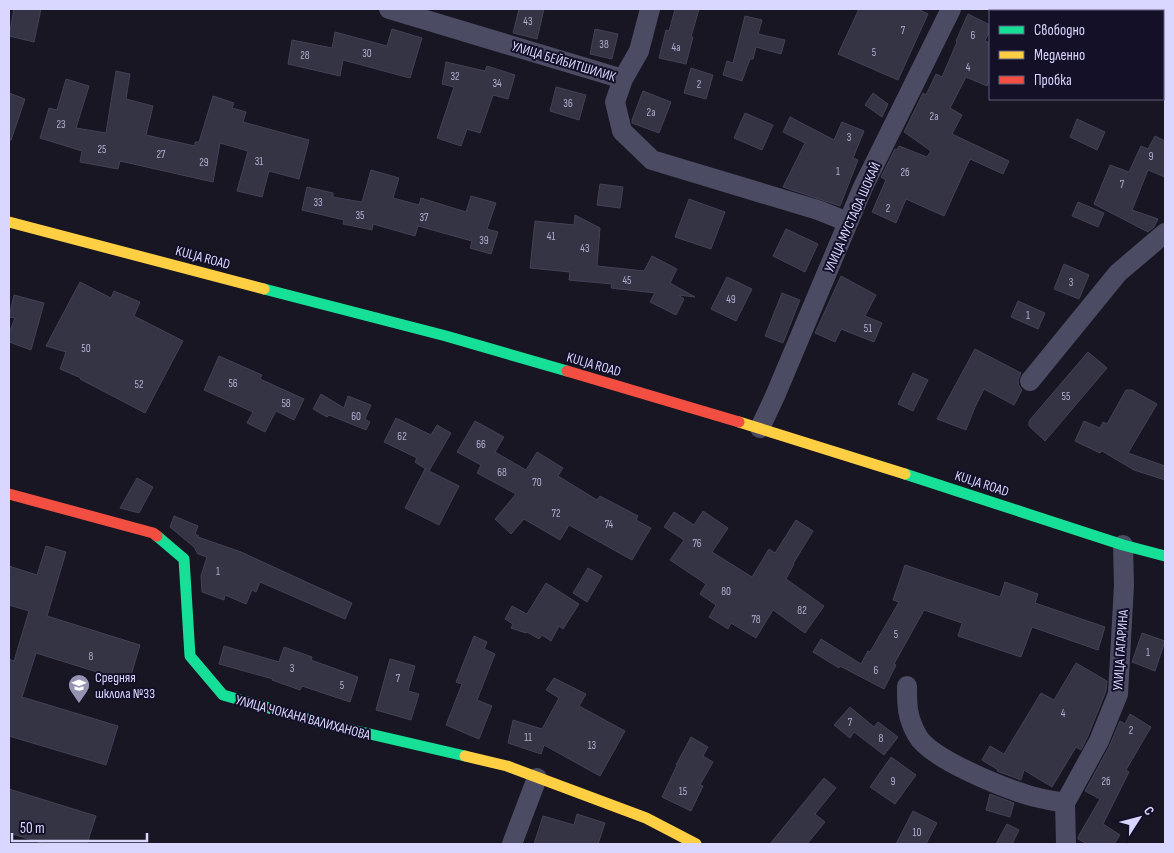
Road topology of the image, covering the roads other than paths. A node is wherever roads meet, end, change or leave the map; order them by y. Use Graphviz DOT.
graph roads {
  1 [pos="389,9"];
  2 [pos="650,9"];
  3 [pos="951,9"];
  4 [pos="623,79"];
  5 [pos="9,222"];
  6 [pos="848,222"];
  7 [pos="1165,234"];
  8 [pos="1030,381"];
  9 [pos="760,428"];
  10 [pos="9,494"];
  11 [pos="1123,545"];
  12 [pos="1165,556"];
  13 [pos="908,686"];
  14 [pos="537,778"];
  15 [pos="1065,803"];
  16 [pos="512,844"];
  17 [pos="696,844"];
  18 [pos="1066,844"];
  1 -- 4 [label="street, УЛИЦА БЕЙБИТШИЛИК"];
  2 -- 4 [label="street"];
  3 -- 6 [label="street, УЛИЦА МУСТАФА ШОКАЙ"];
  4 -- 6 [label="street, УЛИЦА БЕЙБИТШИЛИК"];
  5 -- 9 [label="main road, KULJA ROAD"];
  6 -- 9 [label="street, УЛИЦА МУСТАФА ШОКАЙ"];
  7 -- 8 [label="street"];
  9 -- 11 [label="main road, KULJA ROAD"];
  10 -- 14 [label="main road, УЛИЦА ЧОКАНА ВАЛИХАНОВА"];
  11 -- 12 [label="main road, KULJA ROAD"];
  11 -- 15 [label="street, УЛИЦА ГАГАРИНА"];
  13 -- 15 [label="street"];
  14 -- 16 [label="street"];
  14 -- 17 [label="main road, УЛИЦА ЧОКАНА ВАЛИХАНОВА"];
  15 -- 18 [label="street"];
}
